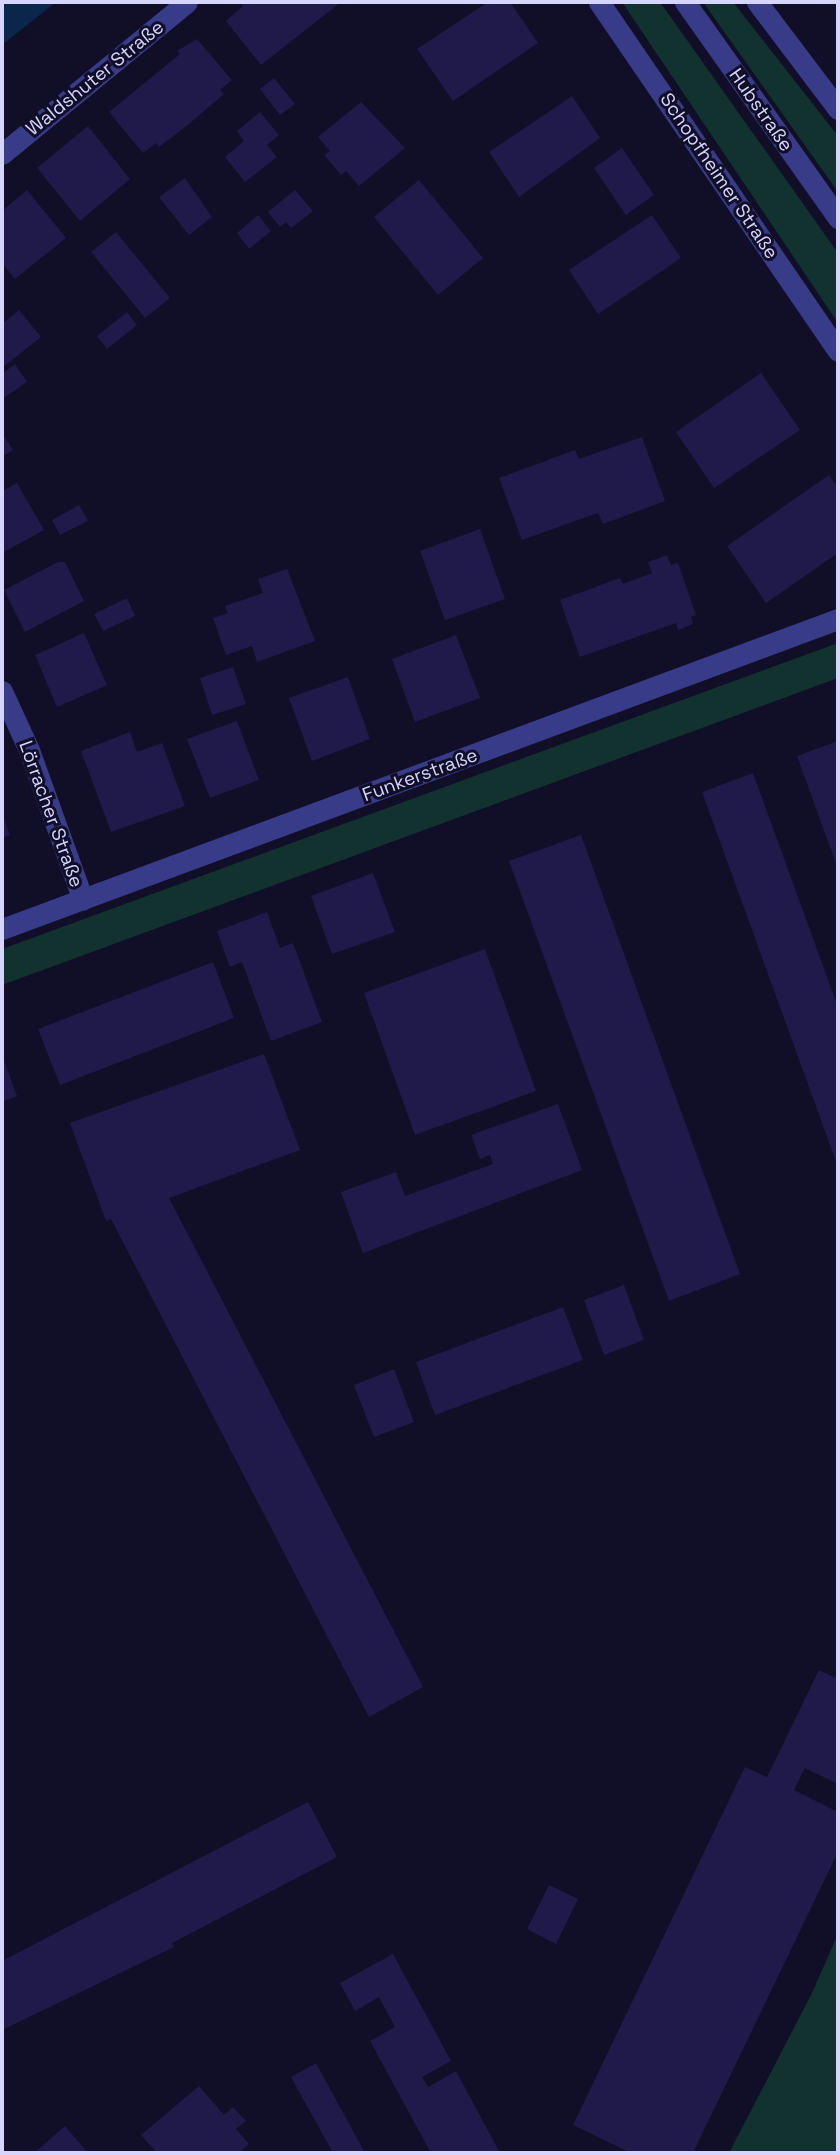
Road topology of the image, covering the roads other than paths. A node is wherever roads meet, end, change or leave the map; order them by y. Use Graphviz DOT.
graph roads {
  1 [pos="187,2"];
  2 [pos="599,2"];
  3 [pos="685,2"];
  4 [pos="757,2"];
  5 [pos="838,110"];
  6 [pos="2,154"];
  7 [pos="838,218"];
  8 [pos="838,351"];
  9 [pos="838,619"];
  10 [pos="2,691"];
  11 [pos="83,900"];
  12 [pos="2,929"];
  1 -- 6 [label="street, Waldshuter Straße"];
  2 -- 8 [label="street, Schopfheimer Straße"];
  3 -- 7 [label="street, Hubstraße"];
  4 -- 5 [label="street"];
  9 -- 11 [label="street, Funkerstraße"];
  10 -- 11 [label="street, Lörracher Straße"];
  11 -- 12 [label="street, Funkerstraße"];
}
